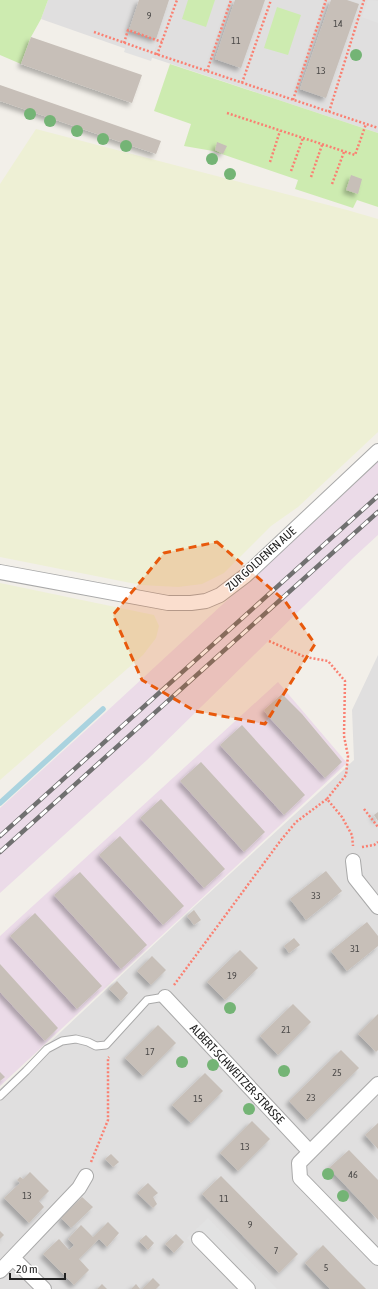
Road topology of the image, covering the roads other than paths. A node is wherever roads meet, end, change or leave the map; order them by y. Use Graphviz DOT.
graph roads {
  1 [pos="378,451"];
  2 [pos="0,572"];
  3 [pos="353,855"];
  4 [pos="378,907"];
  5 [pos="165,997"];
  6 [pos="378,1084"];
  7 [pos="0,1096"];
  8 [pos="310,1152"];
  9 [pos="86,1176"];
  10 [pos="199,1239"];
  11 [pos="13,1258"];
  12 [pos="378,1258"];
  13 [pos="0,1271"];
  14 [pos="44,1289"];
  15 [pos="248,1289"];
  1 -- 2 [label="street, ZUR GOLDENEN AUE"];
  3 -- 4 [label="street"];
  5 -- 7 [label="lane"];
  5 -- 8 [label="street, ALBERT-SCHWEITZER-STRASSE"];
  6 -- 8 [label="street"];
  8 -- 12 [label="street"];
  9 -- 11 [label="street"];
  10 -- 15 [label="street"];
  11 -- 13 [label="street"];
  11 -- 14 [label="street"];
}
